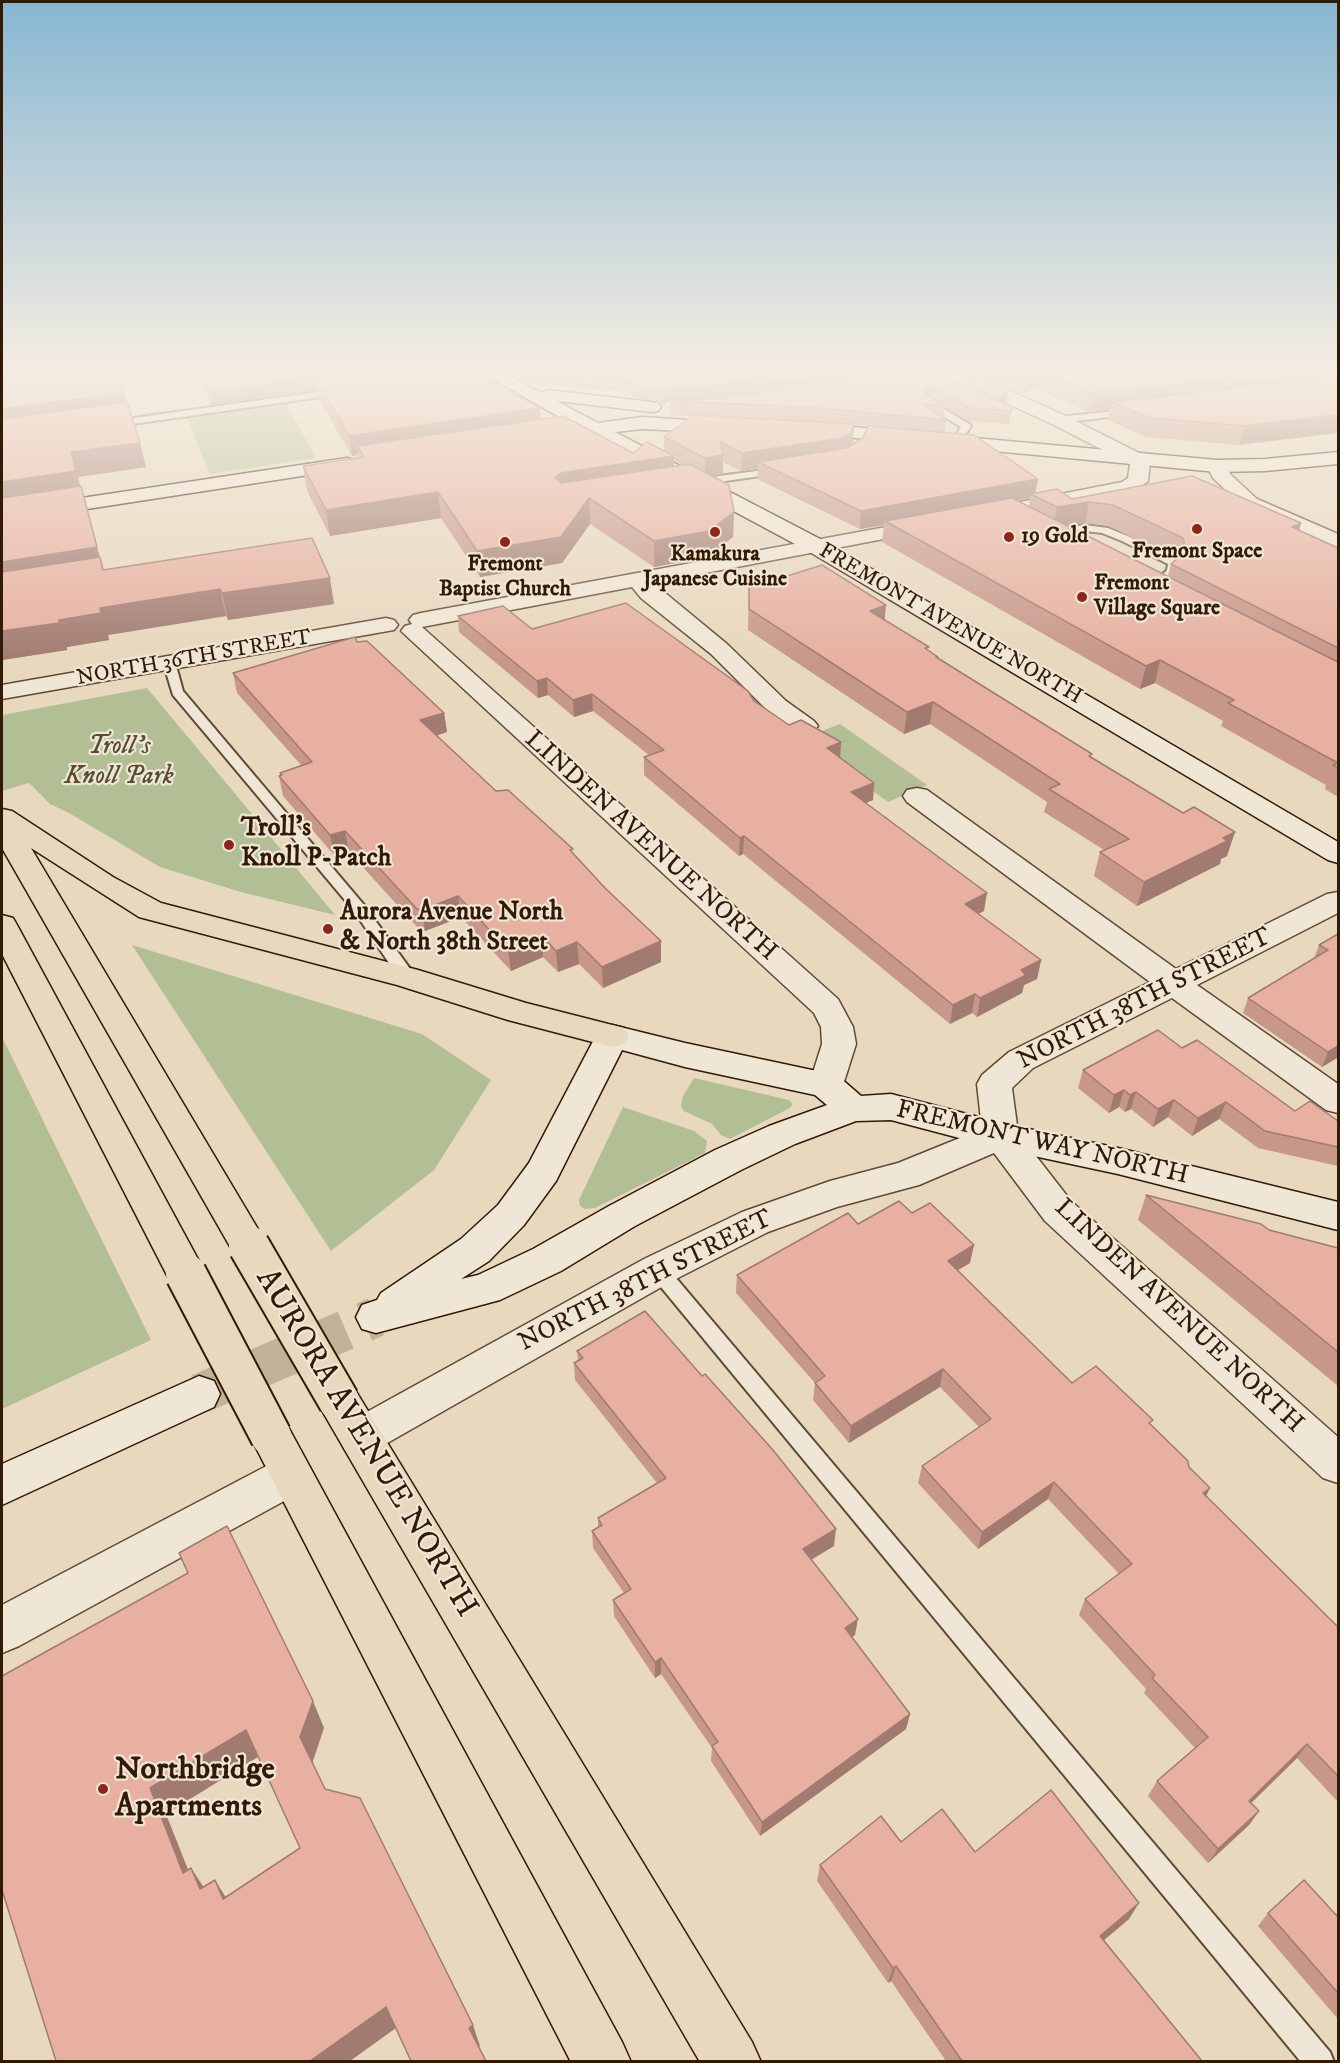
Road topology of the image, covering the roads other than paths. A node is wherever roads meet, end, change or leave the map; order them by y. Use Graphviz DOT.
graph roads {
  1 [pos="312,469"];
  2 [pos="672,469"];
  3 [pos="1139,469"];
  4 [pos="1219,469"];
  5 [pos="787,470"];
  6 [pos="697,482"];
  7 [pos="673,486"];
  8 [pos="1006,510"];
  9 [pos="2,516"];
  10 [pos="947,521"];
  11 [pos="1068,542"];
  12 [pos="1338,542"];
  13 [pos="816,546"];
  14 [pos="638,580"];
  15 [pos="1165,592"];
  16 [pos="406,625"];
  17 [pos="169,662"];
  18 [pos="2,692"];
  19 [pos="805,726"];
  20 [pos="917,796"];
  21 [pos="2,817"];
  22 [pos="2,824"];
  23 [pos="1338,854"];
  24 [pos="1338,901"];
  25 [pos="2,924"];
  26 [pos="407,977"];
  27 [pos="1175,984"];
  28 [pos="612,1036"];
  29 [pos="839,1097"];
  30 [pos="1338,1101"];
  31 [pos="1001,1136"];
  32 [pos="1338,1216"];
  33 [pos="658,1270"];
  34 [pos="199,1394"];
  35 [pos="350,1419"];
  36 [pos="281,1455"];
  37 [pos="1338,1464"];
  38 [pos="2,1485"];
  39 [pos="2,1630"];
  40 [pos="602,2061"];
  41 [pos="732,2061"];
  42 [pos="1320,2061"];
  1 -- 9 [label="street"];
  2 -- 6 [label="street, FREMONT AVENUE NORTH"];
  3 -- 8 [label="street"];
  4 -- 12 [label="street"];
  5 -- 6 [label="lane"];
  6 -- 7 [label="lane"];
  6 -- 13 [label="street, FREMONT AVENUE NORTH"];
  10 -- 13 [label="street, NORTH 36TH STREET"];
  11 -- 15 [label="lane"];
  13 -- 14 [label="street, NORTH 36TH STREET"];
  13 -- 23 [label="street, FREMONT AVENUE NORTH"];
  14 -- 16 [label="street, NORTH 36TH STREET"];
  14 -- 19 [label="street"];
  16 -- 17 [label="street, NORTH 36TH STREET"];
  16 -- 29 [label="street, LINDEN AVENUE NORTH"];
  17 -- 18 [label="street, NORTH 36TH STREET"];
  17 -- 26 [label="lane"];
  20 -- 27 [label="street"];
  21 -- 26 [label="highway"];
  22 -- 35 [label="highway, AURORA AVENUE NORTH, bridge"];
  24 -- 27 [label="street, NORTH 38TH STREET"];
  25 -- 36 [label="highway, bridge"];
  26 -- 28 [label="highway"];
  27 -- 30 [label="street"];
  27 -- 31 [label="street, NORTH 38TH STREET"];
  28 -- 29 [label="street, FREMONT WAY NORTH"];
  28 -- 29 [label="street"];
  29 -- 31 [label="street, FREMONT WAY NORTH"];
  31 -- 32 [label="street, FREMONT WAY NORTH"];
  31 -- 33 [label="street, NORTH 38TH STREET"];
  31 -- 37 [label="street, LINDEN AVENUE NORTH"];
  33 -- 35 [label="street, NORTH 38TH STREET"];
  33 -- 42 [label="lane"];
  34 -- 38 [label="street"];
  35 -- 41 [label="highway, AURORA AVENUE NORTH"];
  36 -- 39 [label="street"];
  36 -- 40 [label="highway"];
}
